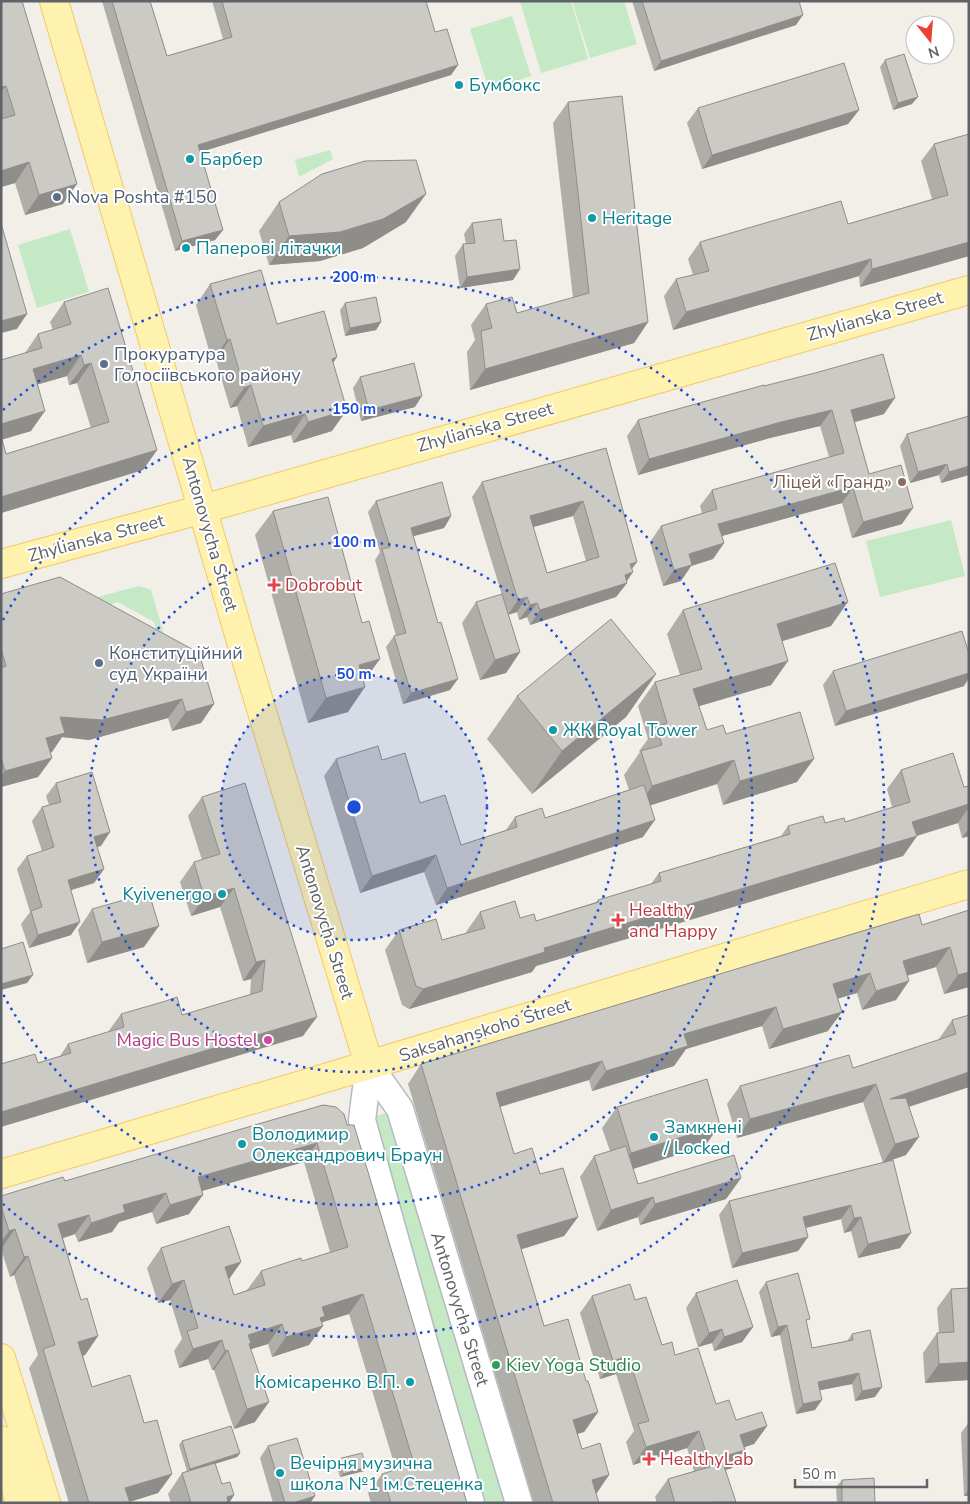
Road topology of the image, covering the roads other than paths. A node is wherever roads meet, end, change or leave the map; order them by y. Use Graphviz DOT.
graph roads {
  1 [pos="54,1"];
  2 [pos="969,290"];
  3 [pos="203,509"];
  4 [pos="1,564"];
  5 [pos="969,884"];
  6 [pos="369,1065"];
  7 [pos="1,1174"];
  8 [pos="1,1358"];
  9 [pos="1,1440"];
  10 [pos="20,1503"];
  11 [pos="46,1503"];
  12 [pos="471,1503"];
  13 [pos="519,1503"];
  1 -- 3 [label="main road, Antonovycha Street"];
  2 -- 3 [label="main road, Zhylianska Street"];
  3 -- 4 [label="main road, Zhylianska Street"];
  3 -- 6 [label="main road, Antonovycha Street"];
  5 -- 6 [label="main road, Saksahanskoho Street"];
  6 -- 7 [label="main road, Saksahanskoho Street"];
  6 -- 12 [label="street, Antonovycha Street"];
  6 -- 13 [label="street, Antonovycha Street"];
  8 -- 11 [label="main road"];
  9 -- 10 [label="main road"];
}
